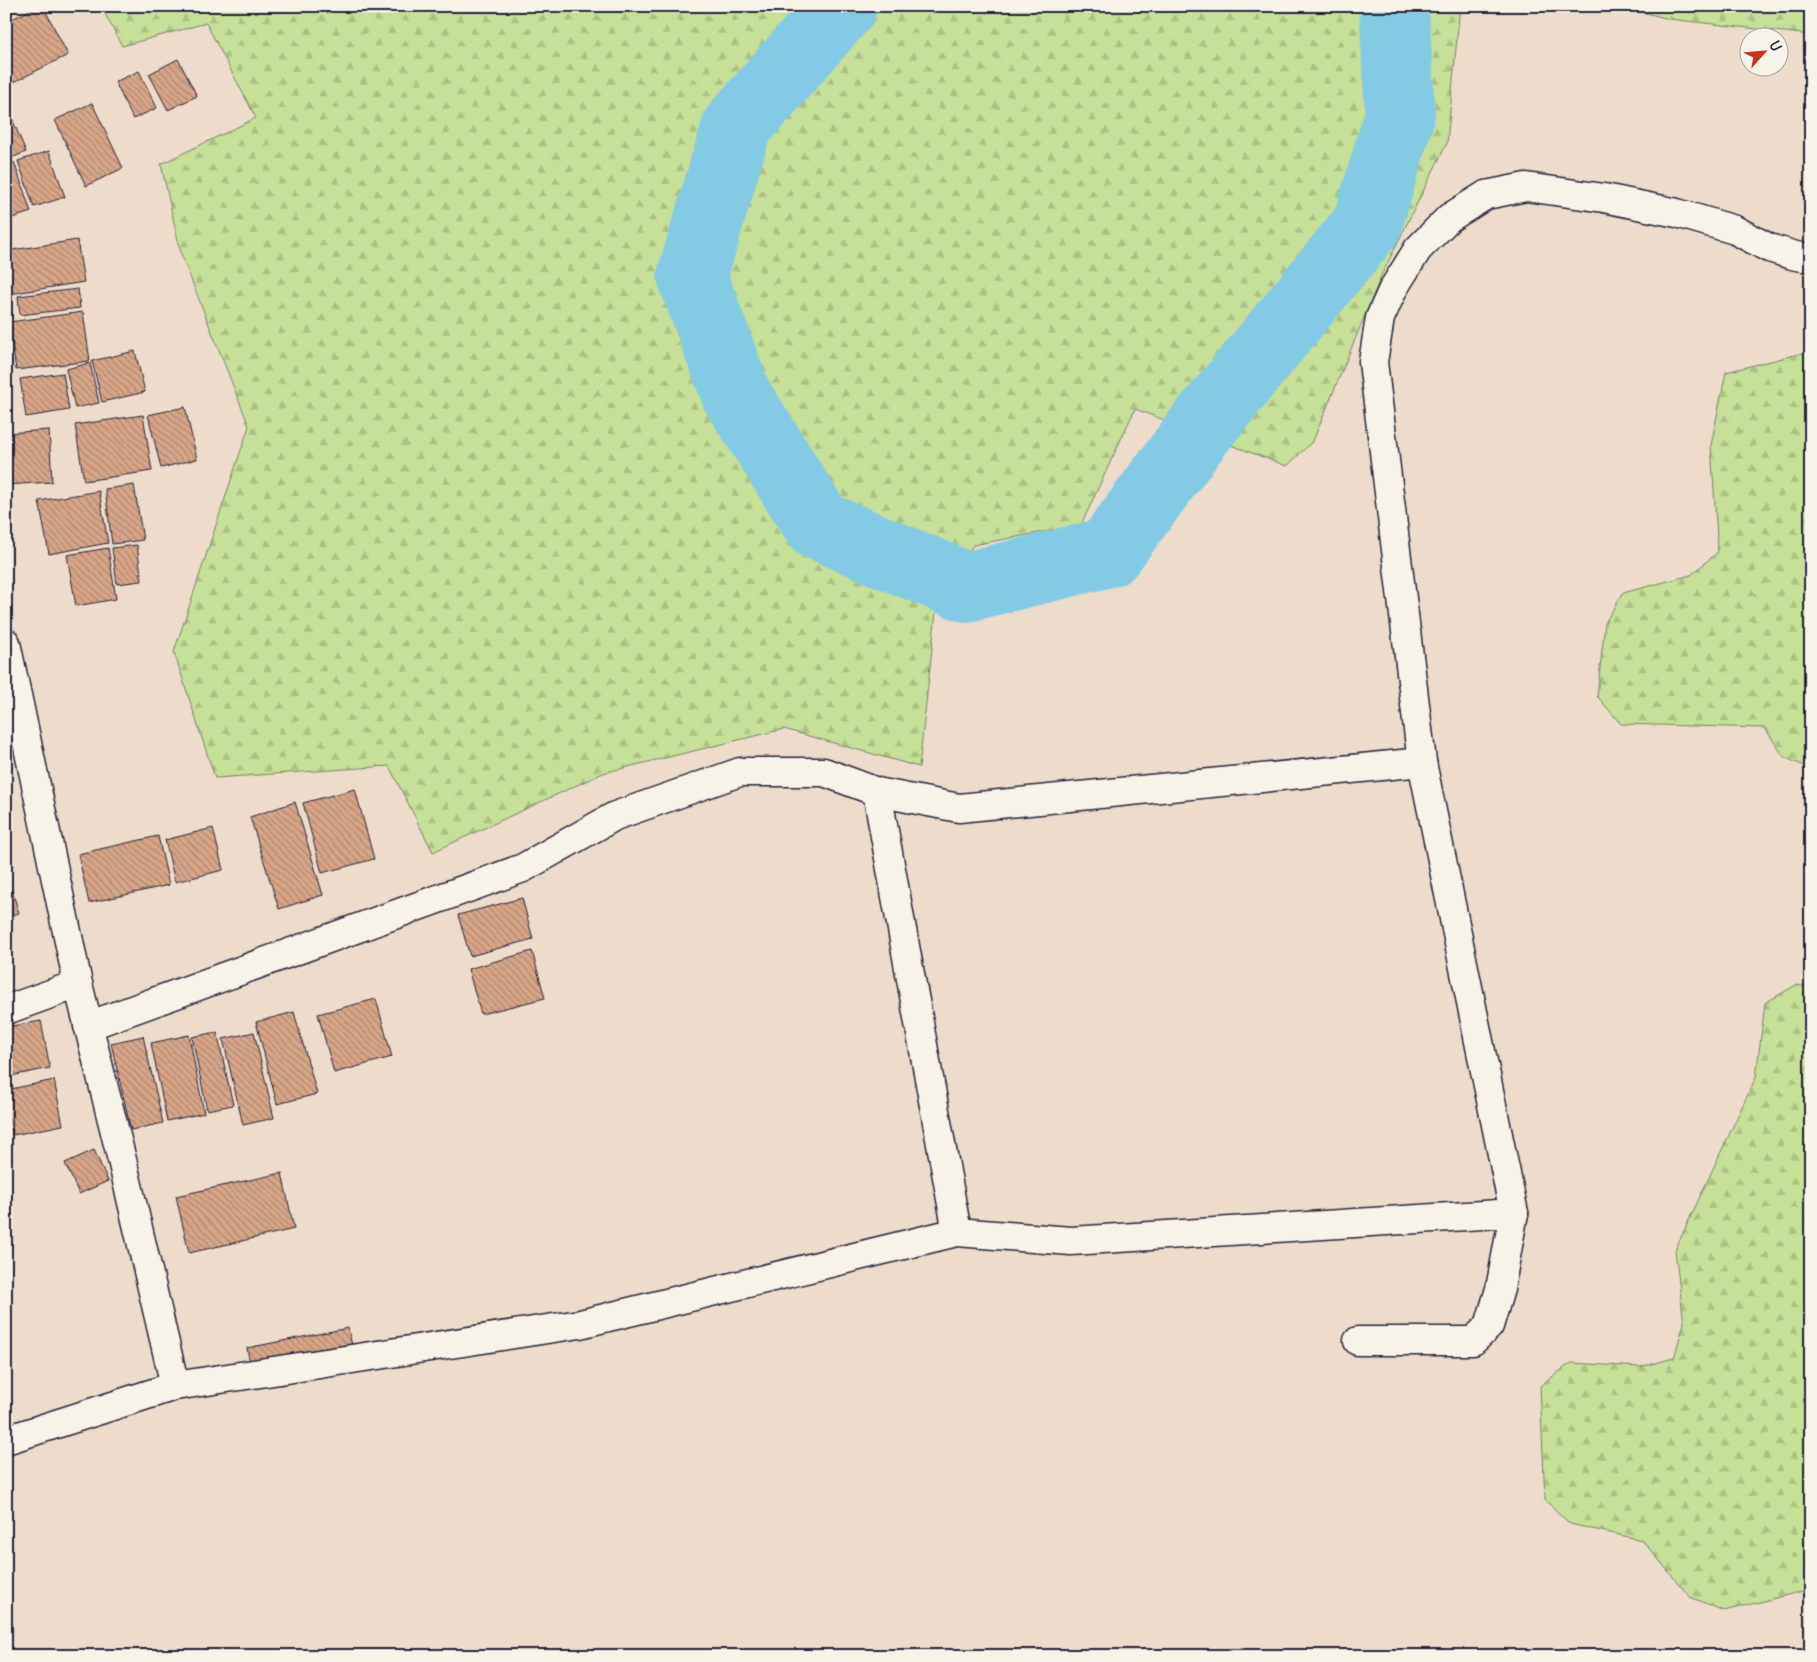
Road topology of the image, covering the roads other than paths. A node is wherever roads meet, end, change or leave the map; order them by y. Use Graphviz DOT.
graph roads {
  1 [pos="1811,258"];
  2 [pos="6,643"];
  3 [pos="1422,762"];
  4 [pos="877,792"];
  5 [pos="78,984"];
  6 [pos="6,1010"];
  7 [pos="88,1026"];
  8 [pos="1514,1213"];
  9 [pos="956,1232"];
  10 [pos="1358,1341"];
  11 [pos="175,1386"];
  12 [pos="6,1440"];
  1 -- 3 [label="street"];
  2 -- 5 [label="street"];
  3 -- 4 [label="street"];
  3 -- 8 [label="street"];
  4 -- 7 [label="street"];
  4 -- 9 [label="street"];
  5 -- 6 [label="street"];
  5 -- 7 [label="street"];
  7 -- 11 [label="street"];
  8 -- 9 [label="street"];
  8 -- 10 [label="street"];
  9 -- 11 [label="street"];
  11 -- 12 [label="street"];
}
